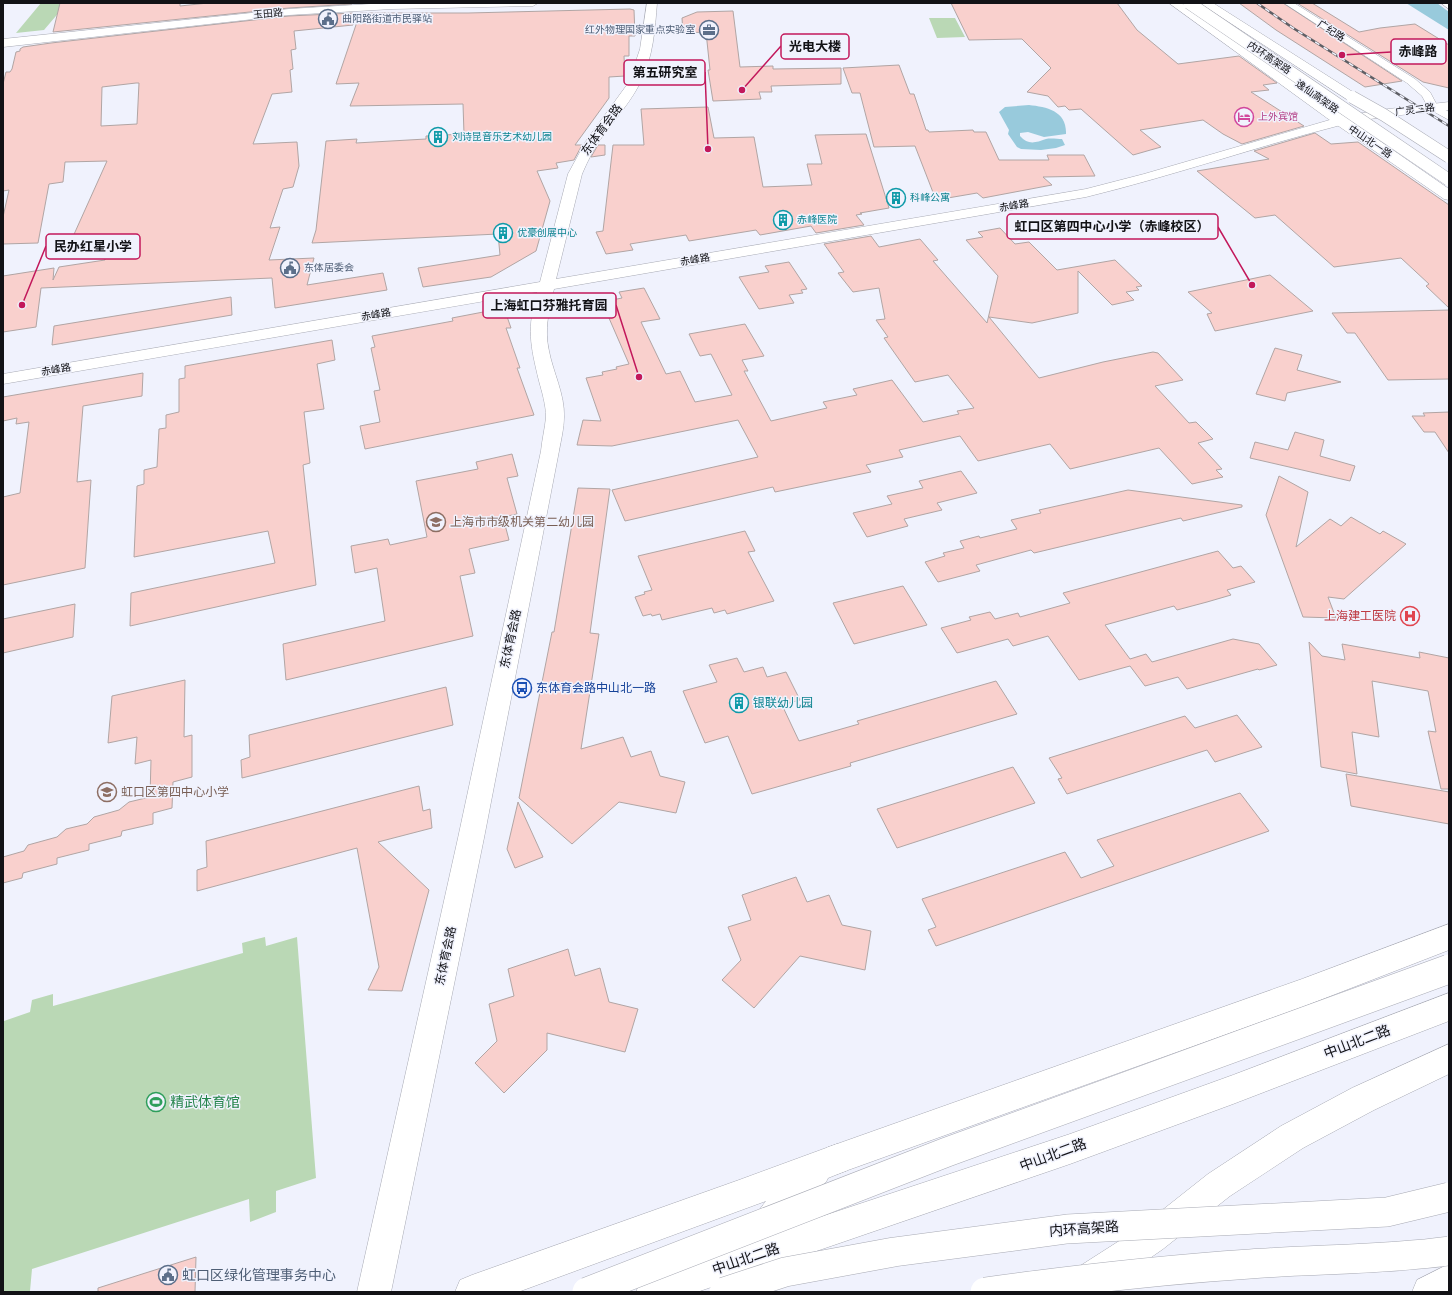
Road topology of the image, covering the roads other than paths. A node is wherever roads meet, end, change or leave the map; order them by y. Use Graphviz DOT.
graph roads {
  1 [pos="533,3"];
  2 [pos="652,3"];
  3 [pos="1174,3"];
  4 [pos="1188,3"];
  5 [pos="1205,3"];
  6 [pos="1213,3"];
  7 [pos="1288,3"];
  8 [pos="1445,3"];
  9 [pos="1449,6"];
  10 [pos="3,42"];
  11 [pos="1352,97"];
  12 [pos="1449,106"];
  13 [pos="1433,107"];
  14 [pos="1380,114"];
  15 [pos="1449,117"];
  16 [pos="1340,121"];
  17 [pos="1413,139"];
  18 [pos="1449,158"];
  19 [pos="1449,166"];
  20 [pos="1449,180"];
  21 [pos="1449,188"];
  22 [pos="1449,196"];
  23 [pos="546,286"];
  24 [pos="3,379"];
  25 [pos="1449,937"];
  26 [pos="1449,969"];
  27 [pos="1449,1006"];
  28 [pos="1449,1058"];
  29 [pos="837,1159"];
  30 [pos="1449,1197"];
  31 [pos="1449,1251"];
  32 [pos="686,1279"];
  33 [pos="1449,1280"];
  34 [pos="374,1292"];
  35 [pos="472,1292"];
  36 [pos="587,1292"];
  37 [pos="653,1292"];
  38 [pos="724,1292"];
  39 [pos="985,1292"];
  40 [pos="1066,1292"];
  41 [pos="1429,1292"];
  1 -- 10 [label="main road, 玉田路"];
  2 -- 23 [label="main road, 东体育会路"];
  3 -- 16 [label="main road, 中山北一路"];
  4 -- 20 [label="main road, 内环高架路, bridge"];
  4 -- 21 [label="main road, 逸仙高架路, bridge"];
  5 -- 11 [label="main road, 内环高架路"];
  6 -- 14 [label="main road"];
  7 -- 13 [label="street, 广纪路"];
  8 -- 9 [label="street"];
  11 -- 17 [label="main road, 内环高架路, bridge"];
  11 -- 18 [label="main road, bridge"];
  12 -- 13 [label="main road, 广灵二路"];
  13 -- 14 [label="main road, 广灵二路"];
  13 -- 15 [label="street, 广纪路"];
  14 -- 16 [label="main road, 赤峰路"];
  14 -- 18 [label="main road"];
  16 -- 22 [label="main road, 中山北一路"];
  16 -- 23 [label="main road, 赤峰路"];
  17 -- 18 [label="main road, bridge"];
  17 -- 19 [label="main road, 内环高架路"];
  23 -- 24 [label="main road, 赤峰路"];
  23 -- 34 [label="main road, 东体育会路"];
  25 -- 29 [label="main road"];
  26 -- 36 [label="main road, bridge"];
  27 -- 32 [label="main road, 中山北二路"];
  28 -- 40 [label="main road"];
  29 -- 32 [label="main road"];
  29 -- 35 [label="main road"];
  30 -- 38 [label="main road, 内环高架路, bridge"];
  31 -- 39 [label="main road, bridge"];
  32 -- 37 [label="main road, 中山北二路"];
  33 -- 41 [label="main road"];
}
